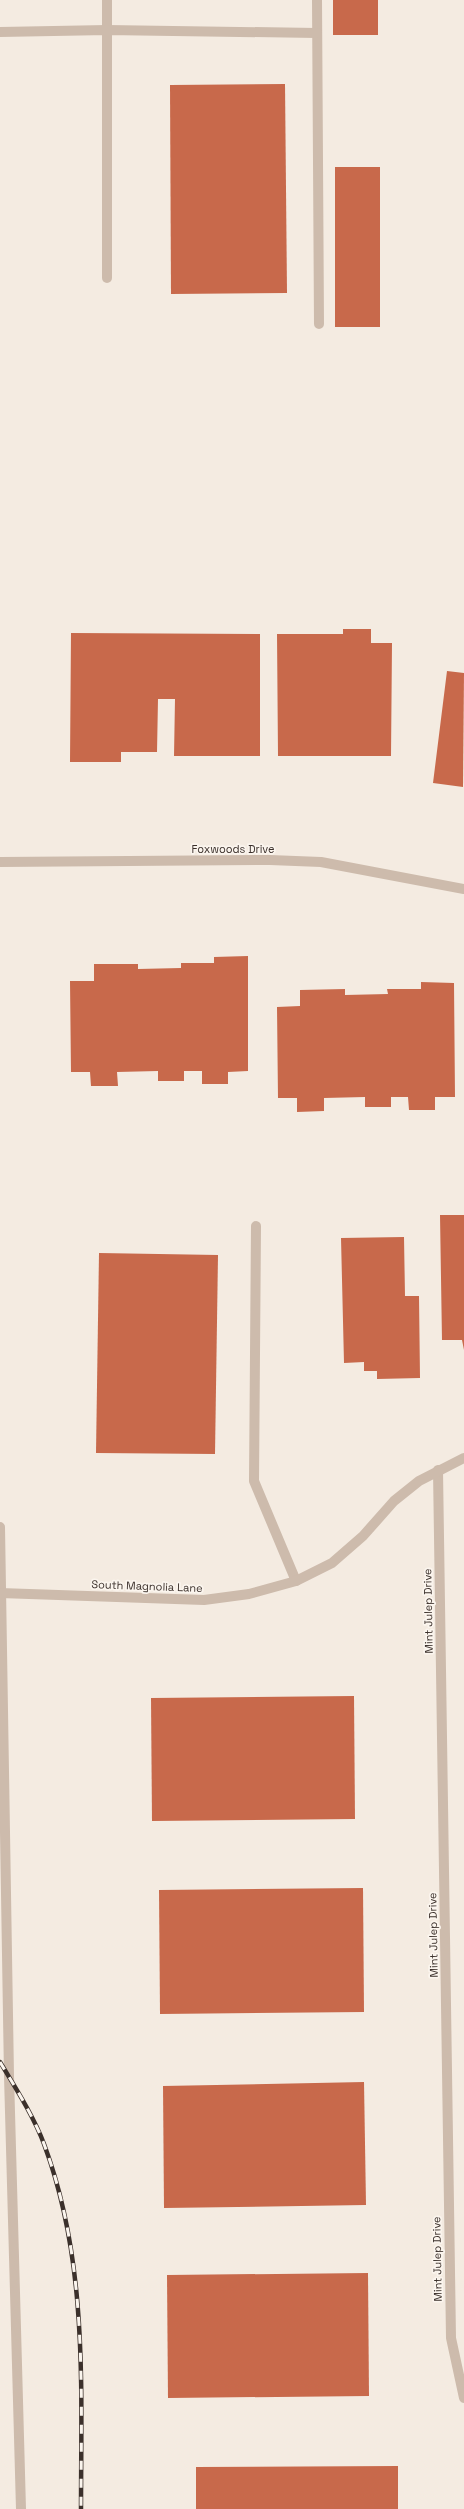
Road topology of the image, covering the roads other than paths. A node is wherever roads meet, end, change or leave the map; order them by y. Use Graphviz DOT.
graph roads {
  1 [pos="107,0"];
  2 [pos="317,0"];
  3 [pos="107,30"];
  4 [pos="0,32"];
  5 [pos="317,33"];
  6 [pos="108,278"];
  7 [pos="319,324"];
  8 [pos="0,862"];
  9 [pos="464,889"];
  10 [pos="256,1226"];
  11 [pos="464,1458"];
  12 [pos="438,1470"];
  13 [pos="0,1527"];
  14 [pos="296,1580"];
  15 [pos="0,1593"];
  16 [pos="464,2398"];
  17 [pos="21,2509"];
  1 -- 3 [label="street"];
  2 -- 5 [label="street"];
  3 -- 4 [label="street"];
  3 -- 5 [label="street"];
  3 -- 6 [label="street"];
  5 -- 7 [label="street"];
  8 -- 9 [label="street, Foxwoods Drive"];
  10 -- 14 [label="street"];
  11 -- 12 [label="street, South Magnolia Lane"];
  12 -- 14 [label="street, South Magnolia Lane"];
  12 -- 16 [label="street, Mint Julep Drive"];
  13 -- 15 [label="street"];
  14 -- 15 [label="street, South Magnolia Lane"];
  15 -- 17 [label="street"];
}
